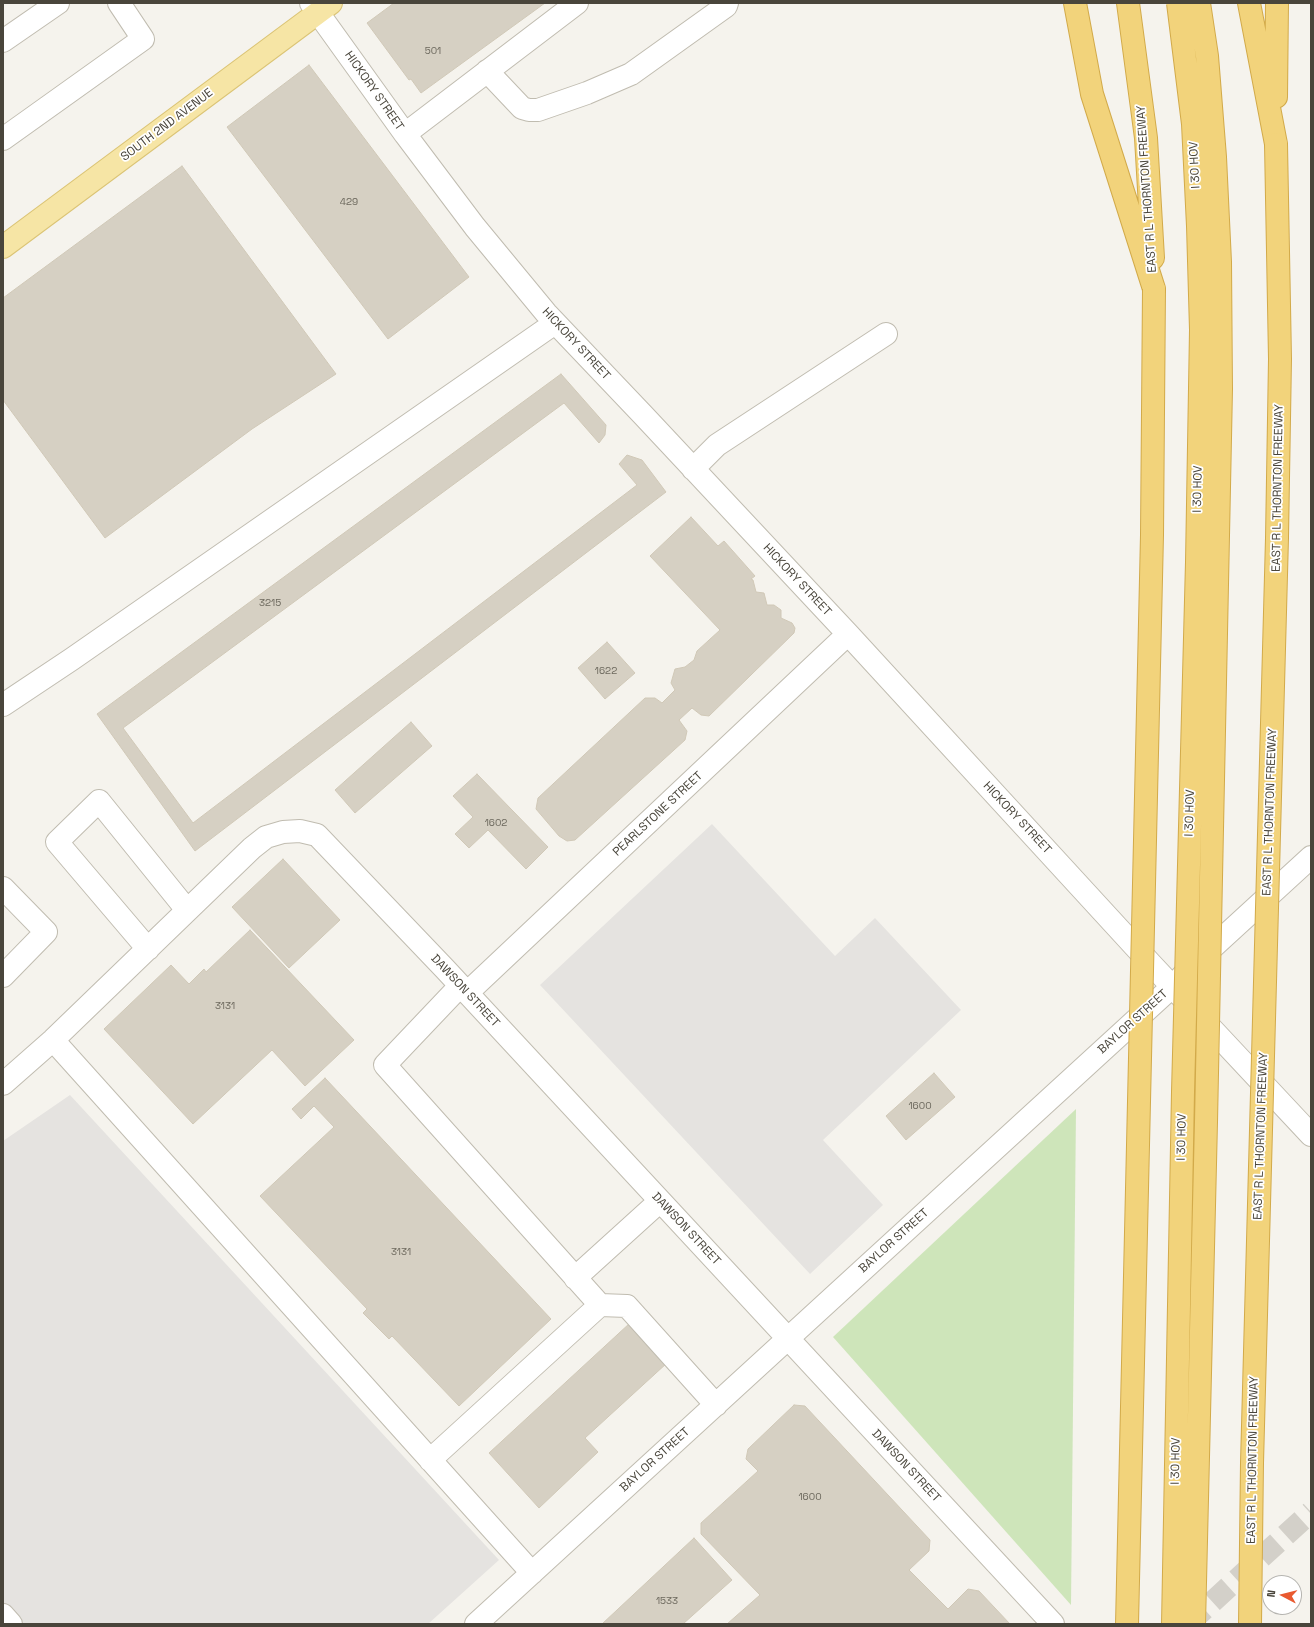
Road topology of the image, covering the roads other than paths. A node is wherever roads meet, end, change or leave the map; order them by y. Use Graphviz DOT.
graph roads {
  1 [pos="58,3"];
  2 [pos="119,3"];
  3 [pos="577,3"];
  4 [pos="727,3"];
  5 [pos="1075,3"];
  6 [pos="1128,3"];
  7 [pos="1178,3"];
  8 [pos="1199,3"];
  9 [pos="1249,3"];
  10 [pos="1277,3"];
  11 [pos="320,6"];
  12 [pos="3,40"];
  13 [pos="487,71"];
  14 [pos="404,134"];
  15 [pos="3,139"];
  16 [pos="1276,144"];
  17 [pos="5,242"];
  18 [pos="1154,289"];
  19 [pos="555,323"];
  20 [pos="886,334"];
  21 [pos="693,469"];
  22 [pos="848,634"];
  23 [pos="3,705"];
  24 [pos="1311,857"];
  25 [pos="3,888"];
  26 [pos="187,910"];
  27 [pos="148,949"];
  28 [pos="3,976"];
  29 [pos="1172,986"];
  30 [pos="464,990"];
  31 [pos="53,1040"];
  32 [pos="3,1084"];
  33 [pos="1311,1134"];
  34 [pos="660,1201"];
  35 [pos="576,1278"];
  36 [pos="600,1305"];
  37 [pos="787,1338"];
  38 [pos="716,1405"];
  39 [pos="430,1460"];
  40 [pos="532,1573"];
  41 [pos="3,1615"];
  42 [pos="11,1624"];
  43 [pos="476,1624"];
  44 [pos="1053,1624"];
  45 [pos="1127,1624"];
  46 [pos="1173,1624"];
  47 [pos="1194,1624"];
  48 [pos="1250,1624"];
  1 -- 12 [label="street"];
  2 -- 15 [label="street"];
  3 -- 13 [label="street"];
  4 -- 13 [label="street"];
  5 -- 18 [label="highway"];
  6 -- 18 [label="highway, EAST R L THORNTON FREEWAY"];
  7 -- 46 [label="highway, I 30 HOV, bridge"];
  8 -- 47 [label="highway, I 30 HOV, bridge"];
  9 -- 16 [label="highway, EAST R L THORNTON FREEWAY"];
  10 -- 16 [label="highway"];
  11 -- 14 [label="street, HICKORY STREET"];
  11 -- 17 [label="main road, SOUTH 2ND AVENUE"];
  13 -- 14 [label="street"];
  14 -- 19 [label="street, HICKORY STREET"];
  16 -- 48 [label="highway, EAST R L THORNTON FREEWAY, bridge"];
  18 -- 45 [label="highway, EAST R L THORNTON FREEWAY, bridge"];
  19 -- 21 [label="street, HICKORY STREET"];
  19 -- 23 [label="street"];
  20 -- 21 [label="street"];
  21 -- 22 [label="street, HICKORY STREET"];
  22 -- 29 [label="street, HICKORY STREET"];
  22 -- 30 [label="street, PEARLSTONE STREET"];
  24 -- 29 [label="street, BAYLOR STREET"];
  25 -- 28 [label="street"];
  26 -- 27 [label="street"];
  26 -- 27 [label="street"];
  26 -- 30 [label="street, DAWSON STREET"];
  27 -- 31 [label="street"];
  29 -- 33 [label="street, HICKORY STREET"];
  29 -- 37 [label="street, BAYLOR STREET"];
  30 -- 34 [label="street, DAWSON STREET"];
  30 -- 35 [label="street, PEARLSTONE STREET"];
  31 -- 32 [label="street"];
  31 -- 39 [label="street"];
  34 -- 35 [label="street"];
  34 -- 37 [label="street, DAWSON STREET"];
  35 -- 36 [label="street"];
  36 -- 38 [label="street"];
  36 -- 39 [label="street"];
  37 -- 38 [label="street, BAYLOR STREET"];
  37 -- 44 [label="street, DAWSON STREET"];
  38 -- 40 [label="street, BAYLOR STREET"];
  39 -- 40 [label="street"];
  40 -- 43 [label="street, BAYLOR STREET"];
  41 -- 42 [label="street"];
}
